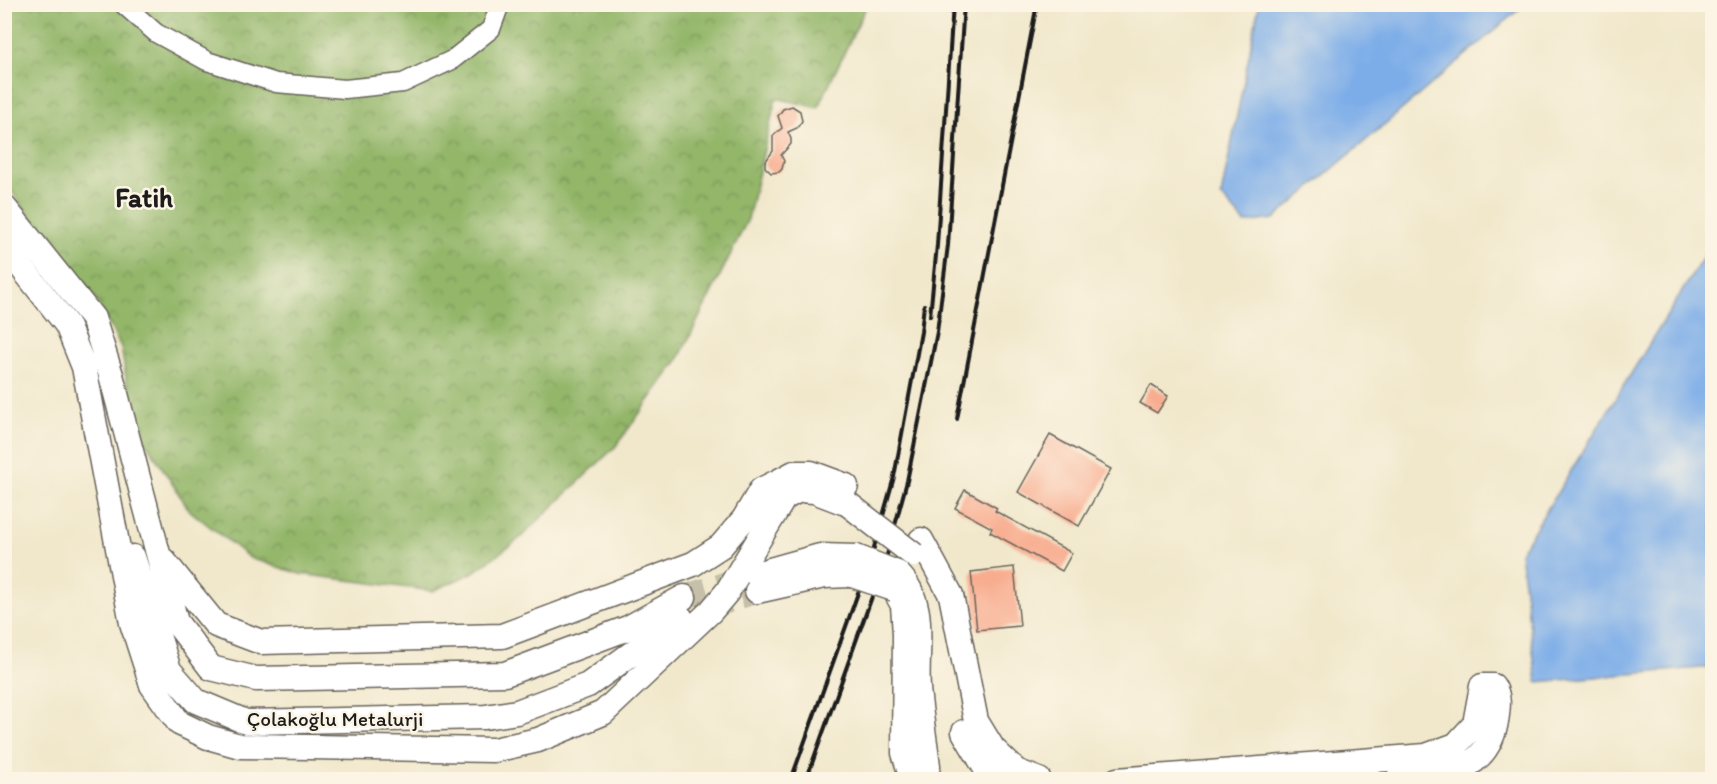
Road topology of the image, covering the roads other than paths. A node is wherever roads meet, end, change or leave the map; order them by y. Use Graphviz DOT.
graph roads {
  1 [pos="123,4"];
  2 [pos="500,4"];
  3 [pos="4,207"];
  4 [pos="4,245"];
  5 [pos="100,455"];
  6 [pos="852,497"];
  7 [pos="160,557"];
  8 [pos="895,581"];
  9 [pos="756,582"];
  10 [pos="1008,775"];
  11 [pos="1039,780"];
  12 [pos="1117,780"];
  13 [pos="1397,780"];
  1 -- 2 [label="street"];
  3 -- 7 [label="main road, Çolakoğlu Metalurji"];
  4 -- 5 [label="main road"];
  5 -- 6 [label="main road"];
  5 -- 7 [label="main road, Çolakoğlu Metalurji"];
  6 -- 7 [label="main road"];
  6 -- 10 [label="main road, bridge"];
  8 -- 8 [label="main road"];
  8 -- 9 [label="main road, bridge"];
  10 -- 11 [label="main road"];
  12 -- 13 [label="main road"];
}
